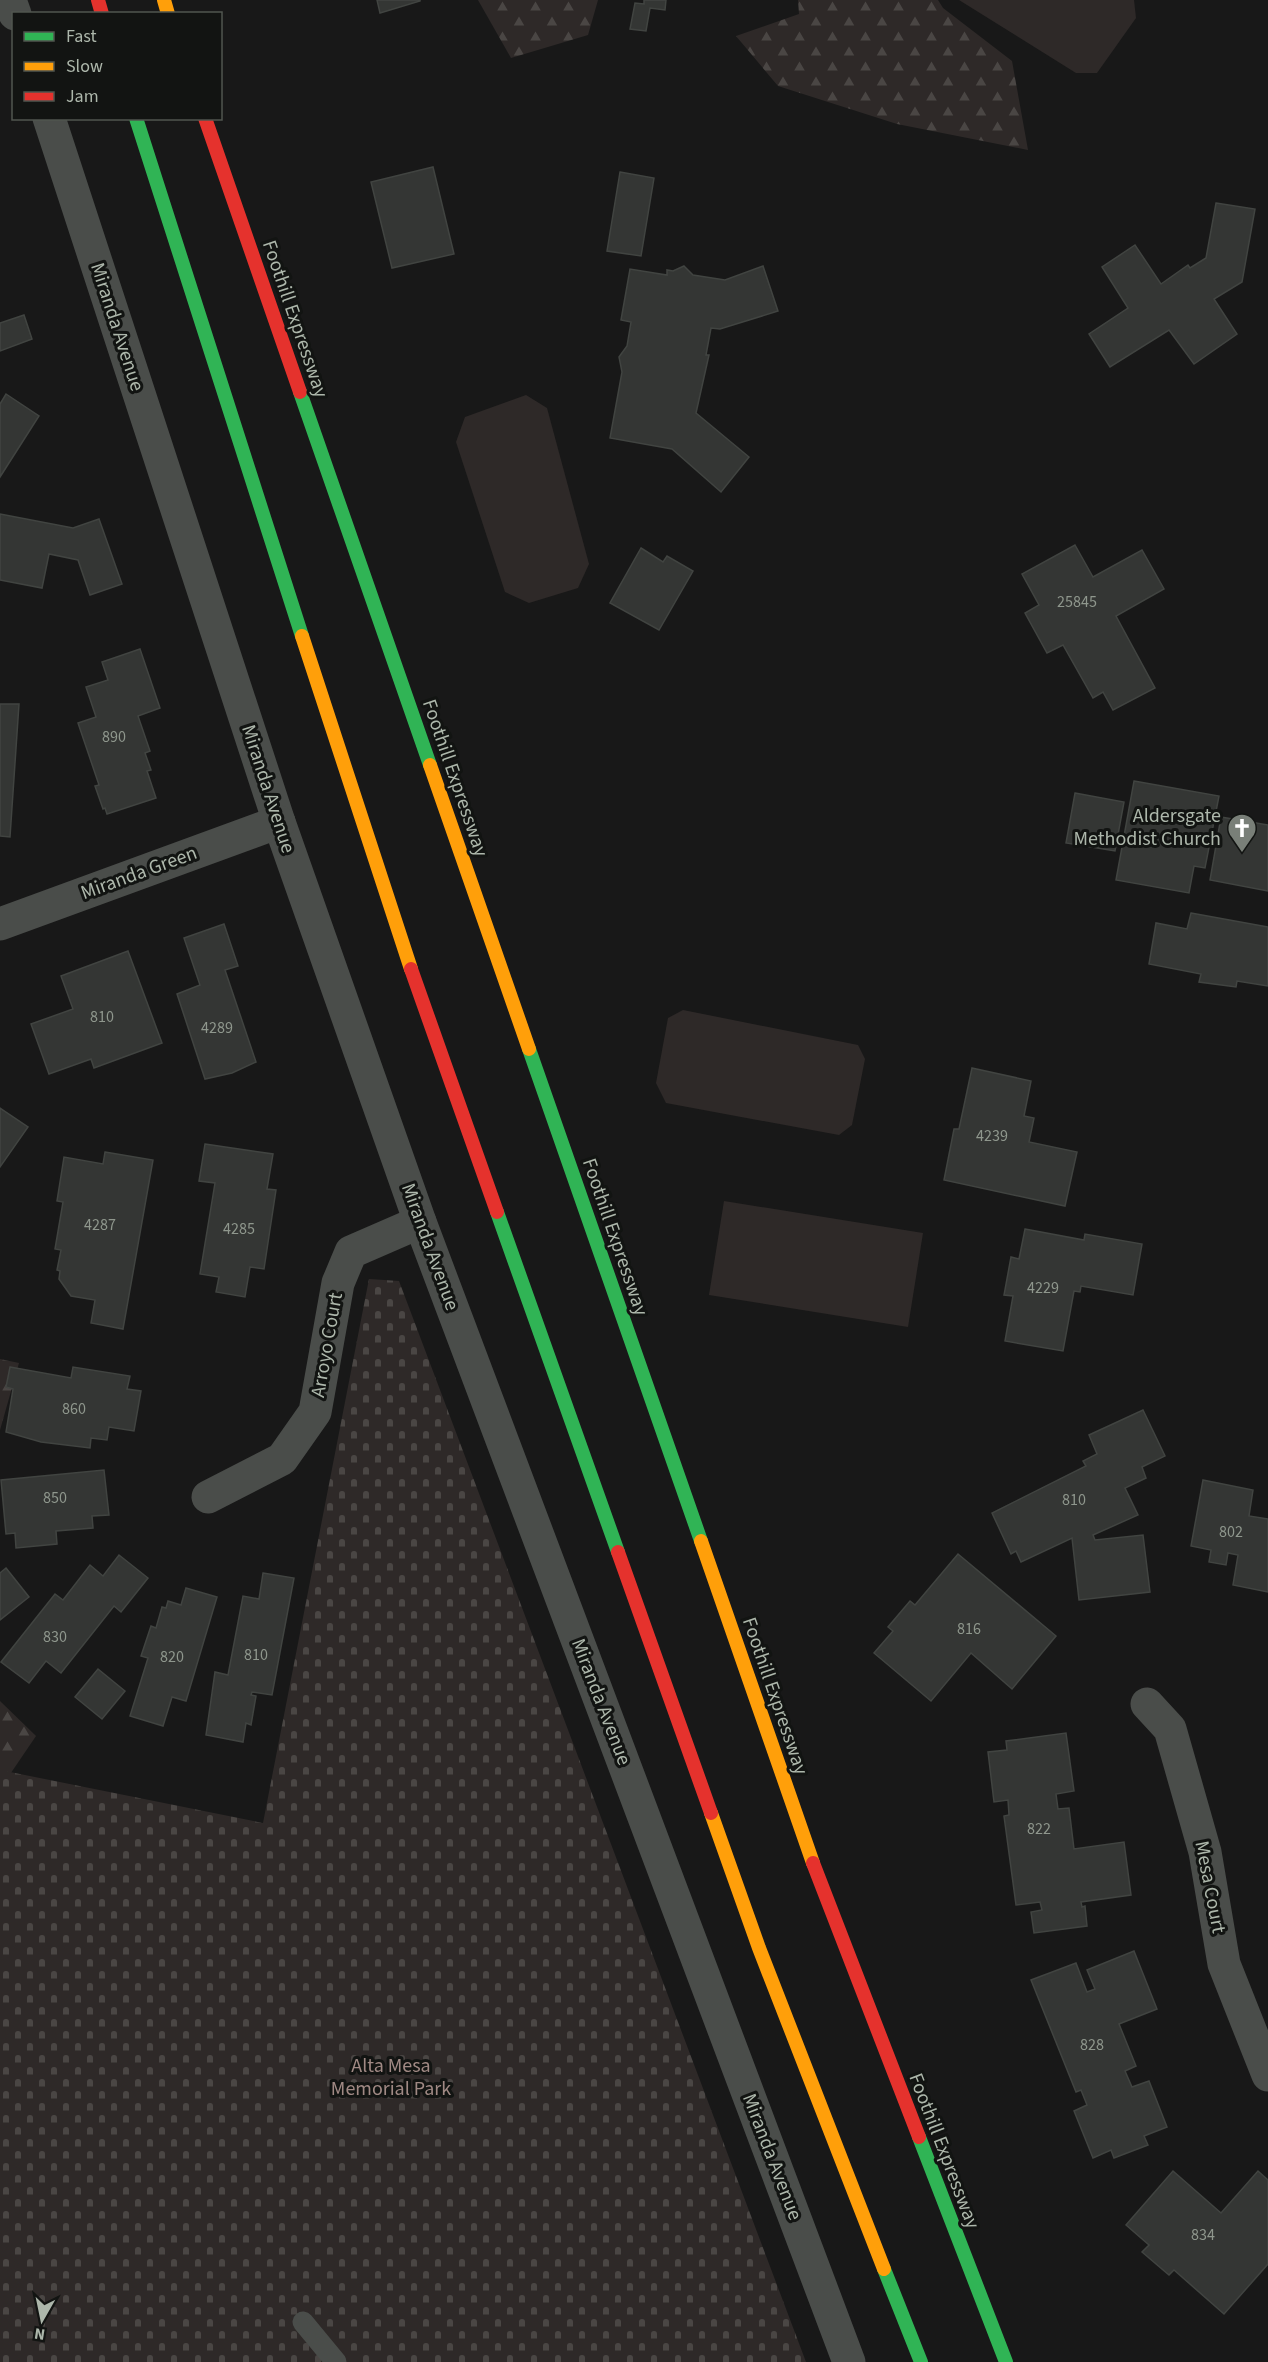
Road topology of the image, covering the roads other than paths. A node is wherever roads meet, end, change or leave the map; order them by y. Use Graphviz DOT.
graph roads {
  1 [pos="50,120"];
  2 [pos="137,120"];
  3 [pos="206,120"];
  4 [pos="279,822"];
  5 [pos="0,924"];
  6 [pos="420,1222"];
  7 [pos="208,1497"];
  8 [pos="1148,1704"];
  9 [pos="1268,2075"];
  10 [pos="303,2322"];
  11 [pos="336,2362"];
  12 [pos="849,2362"];
  13 [pos="921,2362"];
  14 [pos="1006,2362"];
  1 -- 4 [label="street, Miranda Avenue"];
  2 -- 13 [label="highway"];
  3 -- 14 [label="highway, Foothill Expressway"];
  4 -- 5 [label="street, Miranda Green"];
  4 -- 6 [label="street, Miranda Avenue"];
  6 -- 7 [label="street, Arroyo Court"];
  6 -- 12 [label="street, Miranda Avenue"];
  8 -- 9 [label="street, Mesa Court"];
  10 -- 11 [label="lane"];
}
